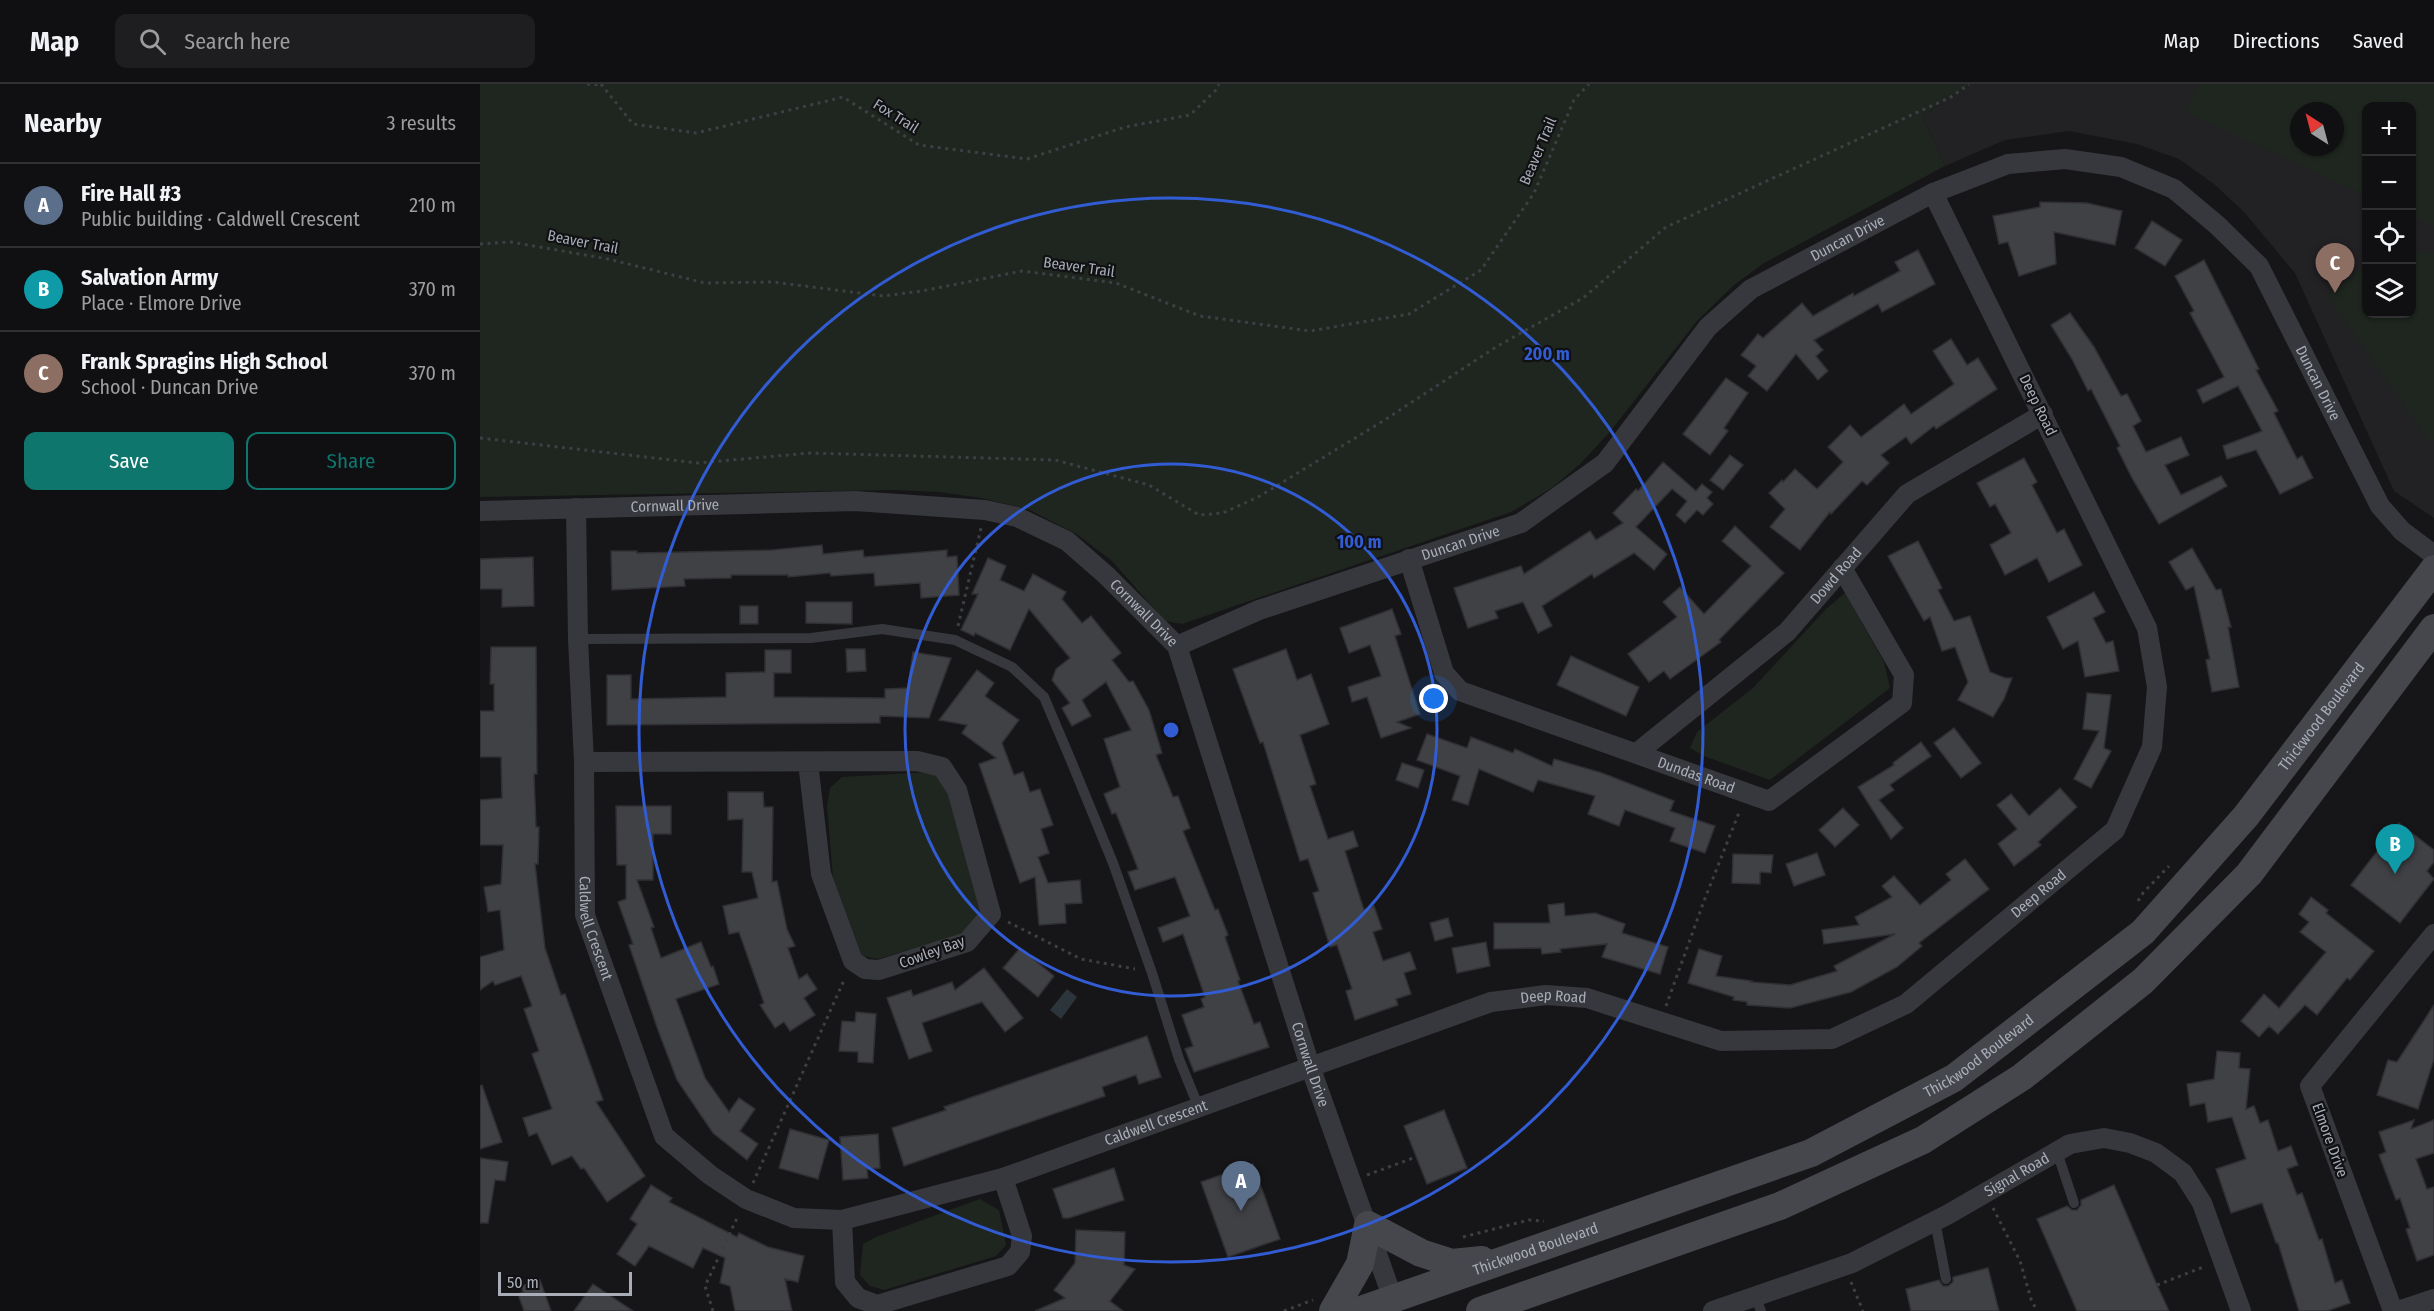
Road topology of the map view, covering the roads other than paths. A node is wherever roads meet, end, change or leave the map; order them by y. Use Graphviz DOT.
graph roads {
  1 [pos="1933,193"];
  2 [pos="2043,414"];
  3 [pos="576,508"];
  4 [pos="480,511"];
  5 [pos="2434,555"];
  6 [pos="1409,559"];
  7 [pos="1842,568"];
  8 [pos="2434,569"];
  9 [pos="2434,628"];
  10 [pos="578,639"];
  11 [pos="1177,646"];
  12 [pos="1638,752"];
  13 [pos="584,762"];
  14 [pos="808,762"];
  15 [pos="2434,934"];
  16 [pos="1310,1066"];
  17 [pos="1199,1108"];
  18 [pos="2056,1152"];
  19 [pos="1003,1178"];
  20 [pos="2074,1203"];
  21 [pos="842,1220"];
  22 [pos="1935,1221"];
  23 [pos="1368,1225"];
  24 [pos="1513,1257"];
  25 [pos="1946,1278"];
  26 [pos="1393,1299"];
  27 [pos="2434,1299"];
  28 [pos="1758,1304"];
  29 [pos="1485,1310"];
  30 [pos="1333,1311"];
  31 [pos="1358,1311"];
  32 [pos="1713,1311"];
  33 [pos="2241,1311"];
  34 [pos="2393,1311"];
  35 [pos="2398,1311"];
  1 -- 2 [label="street, Deep Road"];
  1 -- 5 [label="street, Duncan Drive"];
  1 -- 6 [label="street, Duncan Drive"];
  2 -- 7 [label="street, Dowd Road"];
  2 -- 16 [label="street, Deep Road"];
  3 -- 4 [label="street, Cornwall Drive"];
  3 -- 10 [label="street, Caldwell Crescent"];
  3 -- 11 [label="street, Cornwall Drive"];
  6 -- 11 [label="street, Duncan Drive"];
  6 -- 12 [label="street, Dundas Road"];
  7 -- 12 [label="street, Dowd Road"];
  7 -- 12 [label="street, Dundas Road"];
  8 -- 24 [label="main road, Thickwood Boulevard"];
  9 -- 29 [label="main road"];
  10 -- 13 [label="street, Caldwell Crescent"];
  10 -- 17 [label="lane"];
  11 -- 16 [label="street, Cornwall Drive"];
  13 -- 14 [label="street"];
  13 -- 21 [label="street, Caldwell Crescent"];
  14 -- 14 [label="street, Cowley Bay"];
  15 -- 34 [label="street, Elmore Drive"];
  16 -- 17 [label="street, Caldwell Crescent"];
  16 -- 23 [label="street, Cornwall Drive"];
  17 -- 19 [label="street, Caldwell Crescent"];
  18 -- 20 [label="lane"];
  18 -- 22 [label="street, Signal Road"];
  18 -- 33 [label="street, Signal Road"];
  19 -- 21 [label="street, Caldwell Crescent"];
  19 -- 21 [label="street"];
  22 -- 25 [label="lane"];
  22 -- 28 [label="street, Signal Road"];
  23 -- 24 [label="main road"];
  23 -- 26 [label="street, Cornwall Drive"];
  23 -- 30 [label="main road"];
  24 -- 26 [label="main road, Thickwood Boulevard"];
  26 -- 31 [label="main road, Thickwood Boulevard"];
  27 -- 35 [label="street"];
  28 -- 32 [label="street, Signal Road"];
}
